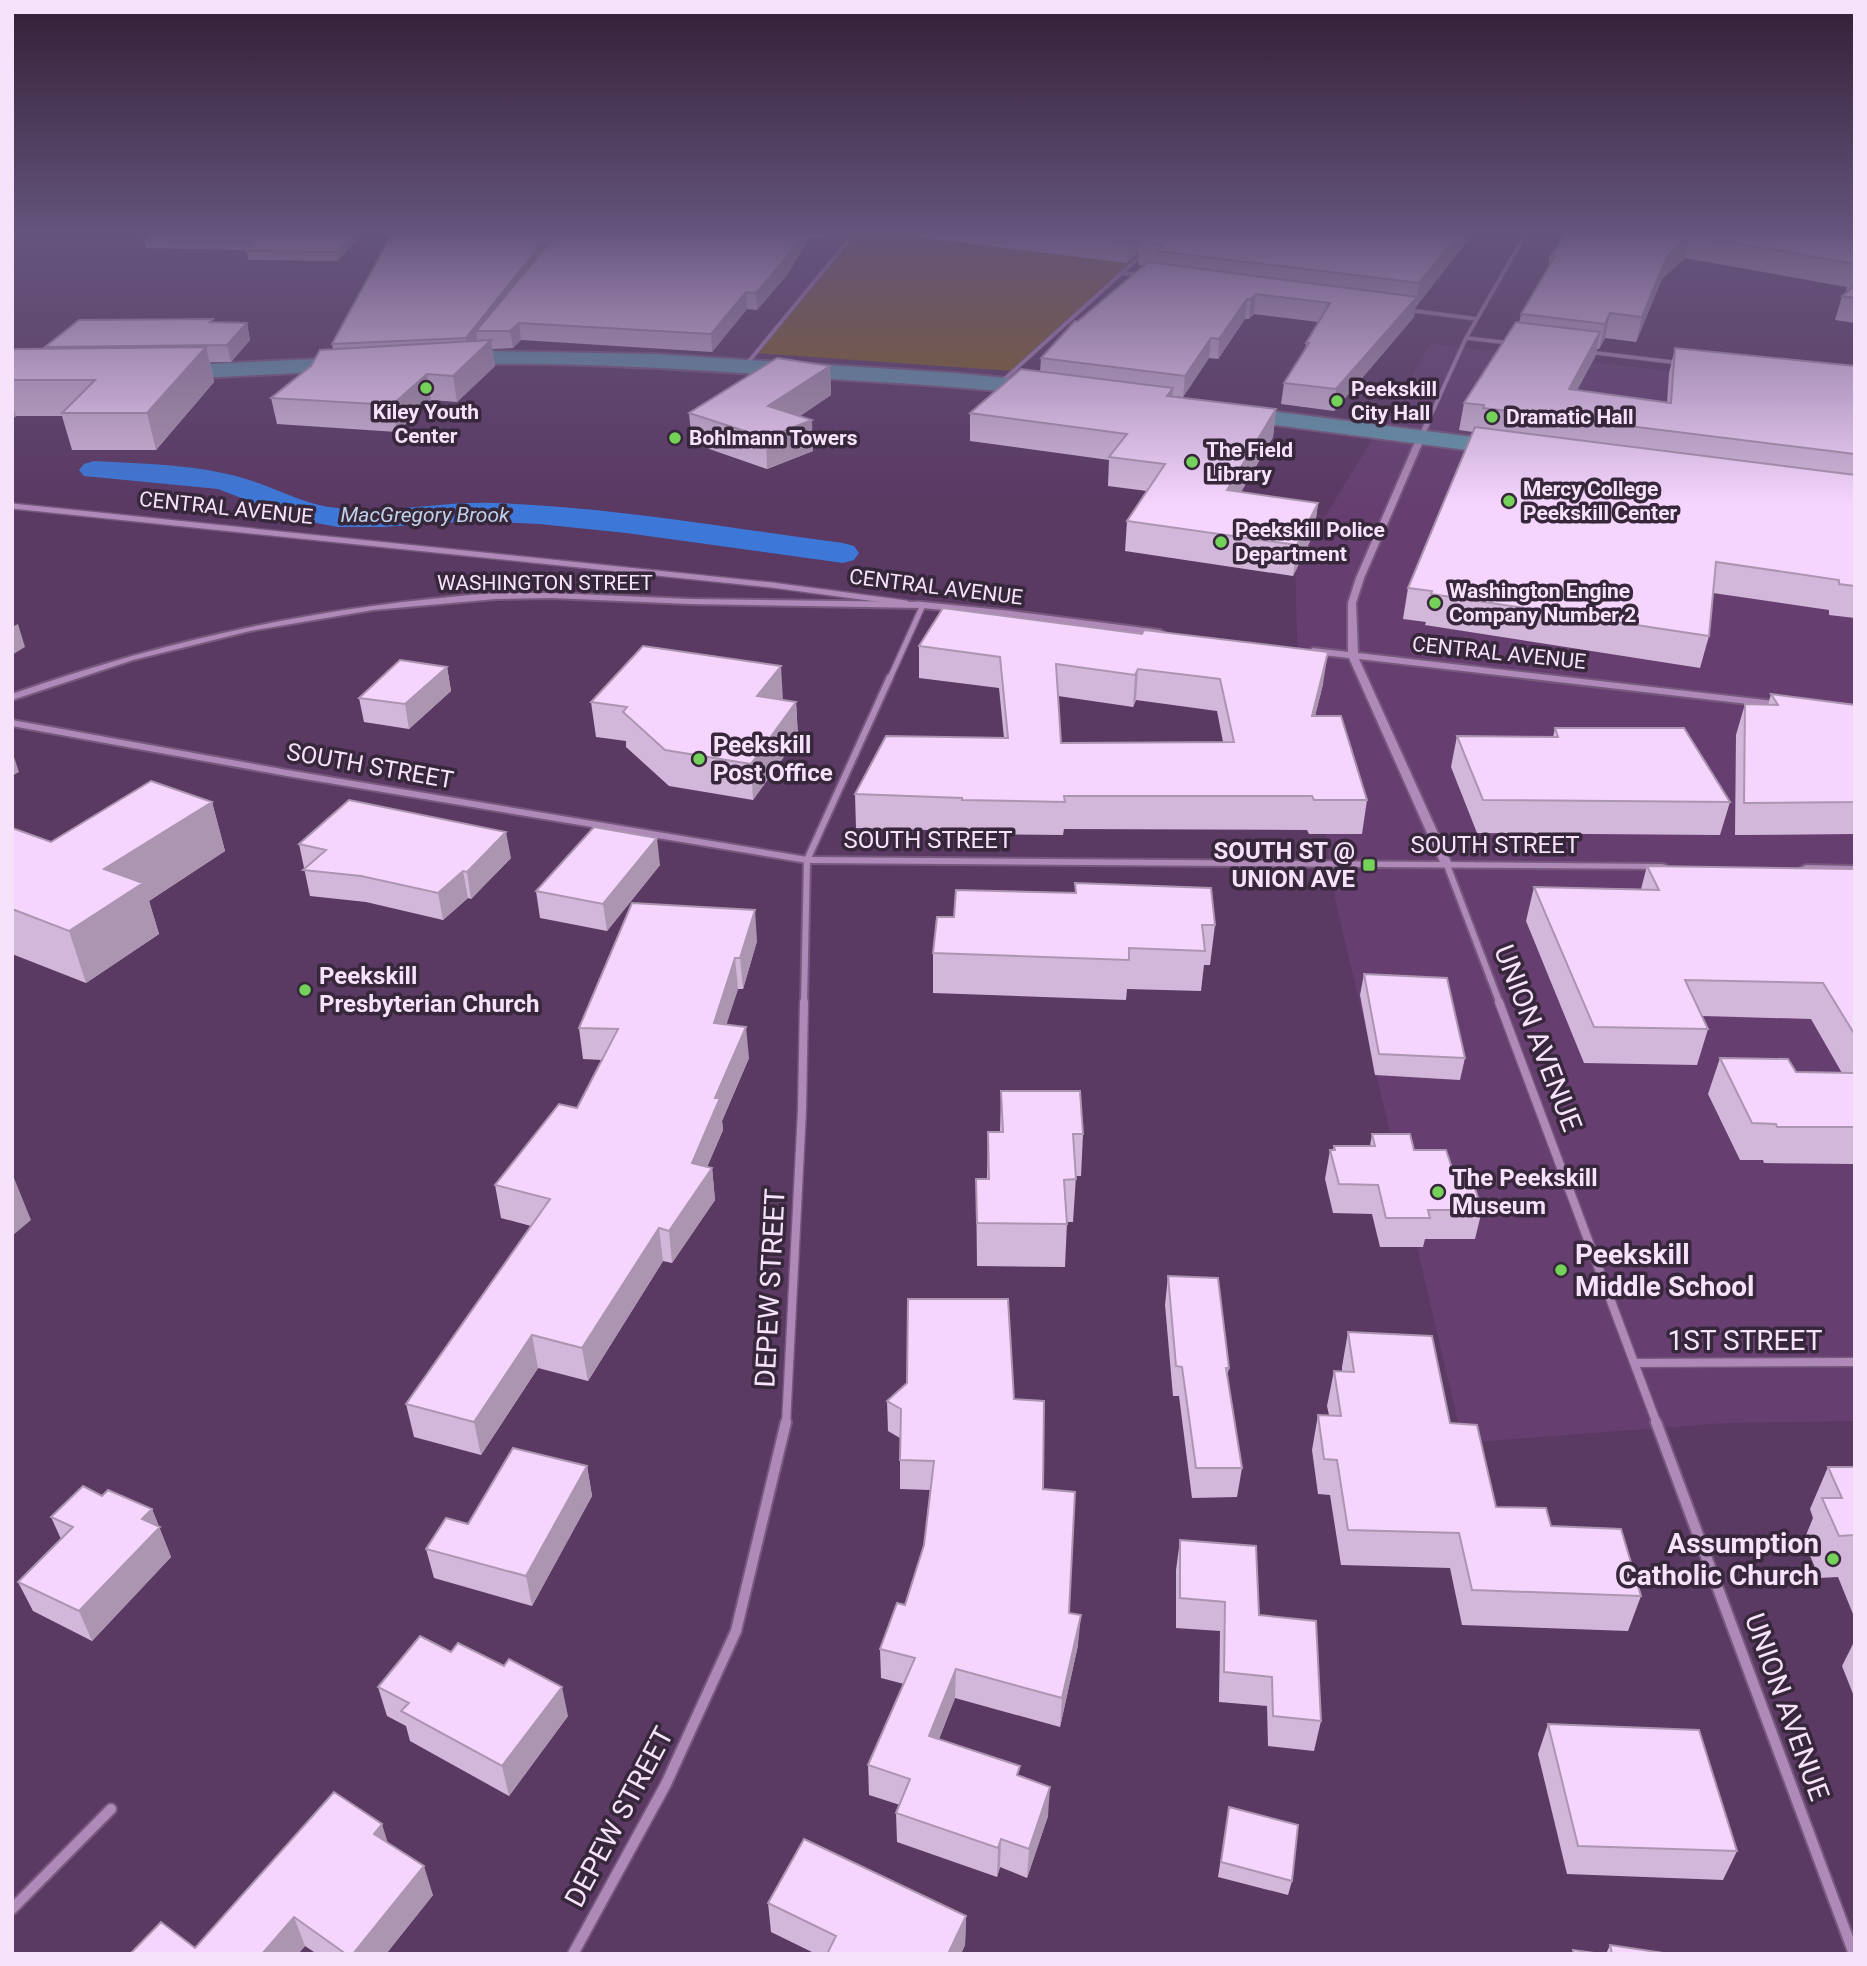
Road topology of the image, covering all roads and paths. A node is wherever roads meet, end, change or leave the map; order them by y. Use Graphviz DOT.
graph roads {
  1 [pos="780,322"];
  2 [pos="1066,322"];
  3 [pos="1475,322"];
  4 [pos="1465,338"];
  5 [pos="1521,345"];
  6 [pos="1577,351"];
  7 [pos="414,361"];
  8 [pos="386,362"];
  9 [pos="1688,364"];
  10 [pos="744,366"];
  11 [pos="140,374"];
  12 [pos="998,384"];
  13 [pos="1077,393"];
  14 [pos="1196,409"];
  15 [pos="1421,438"];
  16 [pos="1545,453"];
  17 [pos="12,506"];
  18 [pos="922,605"];
  19 [pos="1172,635"];
  20 [pos="1297,649"];
  21 [pos="1353,656"];
  22 [pos="12,697"];
  23 [pos="1789,705"];
  24 [pos="12,723"];
  25 [pos="807,860"];
  26 [pos="1447,865"];
  27 [pos="1669,867"];
  28 [pos="1789,868"];
  29 [pos="1855,869"];
  30 [pos="1855,1362"];
  31 [pos="1635,1363"];
  32 [pos="111,1809"];
  33 [pos="12,1909"];
  34 [pos="573,1954"];
  35 [pos="1854,1954"];
  1 -- 10 [label="street"];
  2 -- 12 [label="street"];
  3 -- 4 [label="street"];
  4 -- 5 [label="street"];
  4 -- 15 [label="street"];
  6 -- 9 [label="street"];
  7 -- 10 [label="main road"];
  8 -- 11 [label="main road"];
  10 -- 12 [label="main road"];
  12 -- 13 [label="main road"];
  14 -- 15 [label="main road"];
  15 -- 16 [label="main road"];
  15 -- 21 [label="street"];
  17 -- 18 [label="street, CENTRAL AVENUE"];
  18 -- 19 [label="street, CENTRAL AVENUE"];
  18 -- 22 [label="street, WASHINGTON STREET"];
  18 -- 25 [label="street, DEPEW STREET"];
  20 -- 21 [label="street, CENTRAL AVENUE"];
  21 -- 23 [label="street, CENTRAL AVENUE"];
  21 -- 26 [label="street, UNION AVENUE"];
  24 -- 25 [label="street, SOUTH STREET"];
  25 -- 26 [label="street, SOUTH STREET"];
  25 -- 34 [label="street, DEPEW STREET"];
  26 -- 27 [label="street, SOUTH STREET"];
  26 -- 31 [label="street, UNION AVENUE"];
  28 -- 29 [label="street"];
  30 -- 31 [label="street, 1ST STREET"];
  31 -- 35 [label="street, UNION AVENUE"];
  32 -- 33 [label="street"];
}
